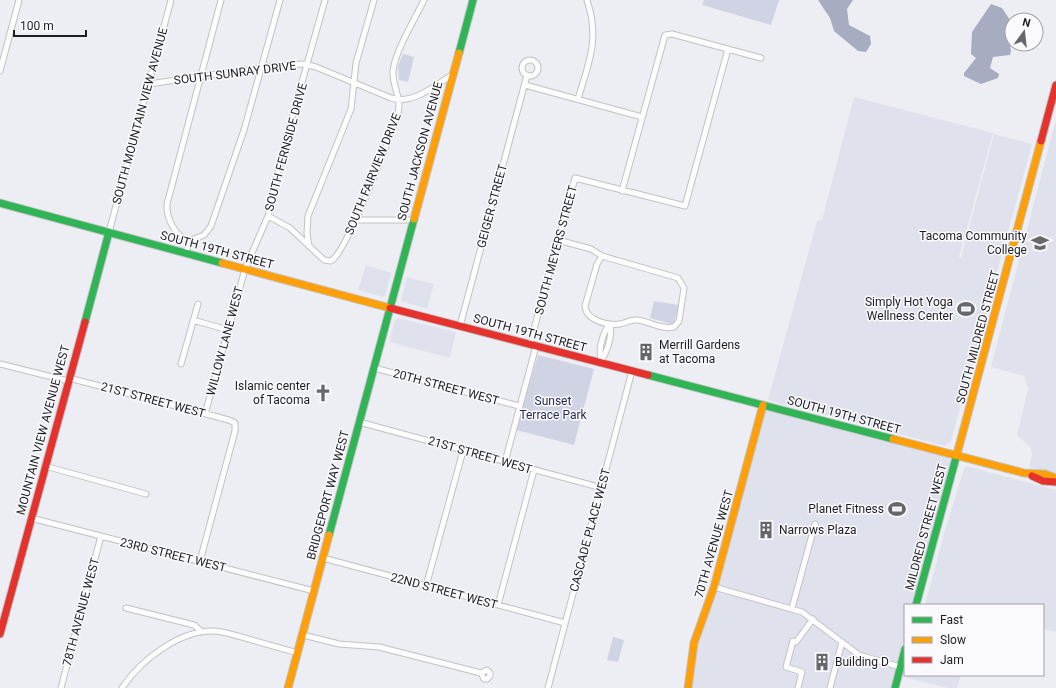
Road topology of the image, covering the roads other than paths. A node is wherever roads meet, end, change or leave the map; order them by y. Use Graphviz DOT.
graph roads {
  1 [pos="19,0"];
  2 [pos="172,0"];
  3 [pos="221,0"];
  4 [pos="280,0"];
  5 [pos="325,0"];
  6 [pos="374,0"];
  7 [pos="424,0"];
  8 [pos="473,0"];
  9 [pos="587,0"];
  10 [pos="728,49"];
  11 [pos="2,52"];
  12 [pos="761,58"];
  13 [pos="307,65"];
  14 [pos="262,68"];
  15 [pos="0,71"];
  16 [pos="452,75"];
  17 [pos="201,76"];
  18 [pos="527,76"];
  19 [pos="354,83"];
  20 [pos="149,84"];
  21 [pos="525,85"];
  22 [pos="1056,85"];
  23 [pos="400,100"];
  24 [pos="578,100"];
  25 [pos="642,117"];
  26 [pos="622,191"];
  27 [pos="0,203"];
  28 [pos="268,216"];
  29 [pos="356,220"];
  30 [pos="413,220"];
  31 [pos="108,232"];
  32 [pos="558,240"];
  33 [pos="189,241"];
  34 [pos="309,247"];
  35 [pos="186,253"];
  36 [pos="602,256"];
  37 [pos="245,269"];
  38 [pos="198,304"];
  39 [pos="390,308"];
  40 [pos="193,320"];
  41 [pos="610,324"];
  42 [pos="460,326"];
  43 [pos="228,330"];
  44 [pos="533,345"];
  45 [pos="600,361"];
  46 [pos="0,364"];
  47 [pos="181,364"];
  48 [pos="374,368"];
  49 [pos="632,372"];
  50 [pos="68,380"];
  51 [pos="763,405"];
  52 [pos="519,406"];
  53 [pos="205,414"];
  54 [pos="359,422"];
  55 [pos="463,451"];
  56 [pos="957,455"];
  57 [pos="505,462"];
  58 [pos="45,466"];
  59 [pos="534,470"];
  60 [pos="1024,473"];
  61 [pos="1056,478"];
  62 [pos="1056,482"];
  63 [pos="602,488"];
  64 [pos="146,494"];
  65 [pos="31,518"];
  66 [pos="814,524"];
  67 [pos="101,536"];
  68 [pos="323,558"];
  69 [pos="200,561"];
  70 [pos="426,586"];
  71 [pos="714,587"];
  72 [pos="314,591"];
  73 [pos="916,604"];
  74 [pos="498,605"];
  75 [pos="126,608"];
  76 [pos="792,608"];
  77 [pos="813,619"];
  78 [pos="565,623"];
  79 [pos="202,632"];
  80 [pos="0,634"];
  81 [pos="303,634"];
  82 [pos="842,642"];
  83 [pos="298,653"];
  84 [pos="904,653"];
  85 [pos="900,667"];
  86 [pos="481,673"];
  87 [pos="60,688"];
  88 [pos="122,688"];
  89 [pos="288,688"];
  90 [pos="548,688"];
  91 [pos="688,688"];
  92 [pos="798,688"];
  93 [pos="830,688"];
  94 [pos="895,688"];
  1 -- 11 [label="street"];
  2 -- 20 [label="street, SOUTH MOUNTAIN VIEW AVENUE"];
  3 -- 17 [label="street"];
  4 -- 14 [label="street"];
  5 -- 13 [label="street, SOUTH FERNSIDE DRIVE"];
  6 -- 19 [label="street"];
  7 -- 23 [label="street, SOUTH FAIRVIEW DRIVE"];
  8 -- 16 [label="main road, SOUTH JACKSON AVENUE"];
  9 -- 24 [label="street"];
  10 -- 12 [label="street"];
  10 -- 25 [label="street"];
  10 -- 26 [label="street"];
  11 -- 15 [label="street"];
  13 -- 14 [label="street, SOUTH SUNRAY DRIVE"];
  13 -- 19 [label="street, SOUTH SUNRAY DRIVE"];
  13 -- 28 [label="street, SOUTH FERNSIDE DRIVE"];
  14 -- 17 [label="street, SOUTH SUNRAY DRIVE"];
  14 -- 33 [label="street"];
  16 -- 23 [label="street"];
  16 -- 30 [label="main road, SOUTH JACKSON AVENUE"];
  17 -- 20 [label="street, SOUTH SUNRAY DRIVE"];
  17 -- 33 [label="street"];
  18 -- 21 [label="street, GEIGER STREET"];
  19 -- 23 [label="street, SOUTH SUNRAY DRIVE"];
  19 -- 34 [label="street"];
  20 -- 31 [label="street, SOUTH MOUNTAIN VIEW AVENUE"];
  21 -- 24 [label="street"];
  21 -- 42 [label="street, GEIGER STREET"];
  22 -- 56 [label="main road, SOUTH MILDRED STREET"];
  23 -- 29 [label="street, SOUTH FAIRVIEW DRIVE"];
  24 -- 25 [label="street"];
  25 -- 26 [label="street"];
  26 -- 32 [label="street, SOUTH MEYERS STREET"];
  27 -- 31 [label="main road, SOUTH 19TH STREET"];
  28 -- 34 [label="street"];
  28 -- 37 [label="street, SOUTH FERNSIDE DRIVE"];
  29 -- 30 [label="street"];
  29 -- 34 [label="street, SOUTH FAIRVIEW DRIVE"];
  30 -- 39 [label="main road, SOUTH JACKSON AVENUE"];
  31 -- 35 [label="main road, SOUTH 19TH STREET"];
  31 -- 50 [label="main road, MOUNTAIN VIEW AVENUE WEST"];
  32 -- 36 [label="street"];
  32 -- 44 [label="street, SOUTH MEYERS STREET"];
  33 -- 35 [label="street"];
  35 -- 37 [label="main road, SOUTH 19TH STREET"];
  36 -- 41 [label="street"];
  36 -- 41 [label="street"];
  37 -- 39 [label="main road, SOUTH 19TH STREET"];
  37 -- 43 [label="street, WILLOW LANE WEST"];
  38 -- 40 [label="street"];
  39 -- 42 [label="main road, SOUTH 19TH STREET"];
  39 -- 48 [label="main road, BRIDGEPORT WAY WEST"];
  40 -- 43 [label="street"];
  40 -- 47 [label="street"];
  41 -- 45 [label="street"];
  42 -- 44 [label="main road, SOUTH 19TH STREET"];
  43 -- 53 [label="street, WILLOW LANE WEST"];
  44 -- 45 [label="main road, SOUTH 19TH STREET"];
  44 -- 52 [label="street, SOUTH MEYERS STREET"];
  45 -- 49 [label="main road, SOUTH 19TH STREET"];
  46 -- 50 [label="street, 21ST STREET WEST"];
  48 -- 52 [label="street, 20TH STREET WEST"];
  48 -- 54 [label="main road, BRIDGEPORT WAY WEST"];
  49 -- 51 [label="main road, SOUTH 19TH STREET"];
  49 -- 63 [label="street, CASCADE PLACE WEST"];
  50 -- 53 [label="street, 21ST STREET WEST"];
  50 -- 58 [label="main road, MOUNTAIN VIEW AVENUE WEST"];
  51 -- 56 [label="main road, SOUTH 19TH STREET"];
  51 -- 71 [label="main road, 70TH AVENUE WEST"];
  52 -- 57 [label="street, SOUTH MEYERS STREET"];
  53 -- 69 [label="street, 21ST STREET WEST"];
  54 -- 55 [label="street, 21ST STREET WEST"];
  54 -- 68 [label="main road, BRIDGEPORT WAY WEST"];
  55 -- 57 [label="street, 21ST STREET WEST"];
  55 -- 70 [label="street"];
  56 -- 60 [label="main road, SOUTH 19TH STREET"];
  56 -- 73 [label="main road, MILDRED STREET WEST"];
  57 -- 59 [label="street, 21ST STREET WEST"];
  58 -- 64 [label="street"];
  58 -- 65 [label="main road, MOUNTAIN VIEW AVENUE WEST"];
  59 -- 63 [label="street, 21ST STREET WEST"];
  59 -- 74 [label="street"];
  60 -- 61 [label="main road, SOUTH 19TH STREET"];
  60 -- 62 [label="main road"];
  63 -- 78 [label="street, CASCADE PLACE WEST"];
  65 -- 67 [label="street, 23RD STREET WEST"];
  65 -- 80 [label="main road, MOUNTAIN VIEW AVENUE WEST"];
  66 -- 76 [label="street"];
  67 -- 69 [label="street, 23RD STREET WEST"];
  67 -- 87 [label="street, 78TH AVENUE WEST"];
  68 -- 70 [label="street, 22ND STREET WEST"];
  68 -- 72 [label="main road, BRIDGEPORT WAY WEST"];
  69 -- 72 [label="street, 23RD STREET WEST"];
  70 -- 74 [label="street, 22ND STREET WEST"];
  71 -- 76 [label="street"];
  71 -- 91 [label="main road, 70TH AVENUE WEST"];
  72 -- 81 [label="main road, BRIDGEPORT WAY WEST"];
  74 -- 78 [label="street, 22ND STREET WEST"];
  75 -- 79 [label="street"];
  76 -- 77 [label="street"];
  77 -- 82 [label="street"];
  77 -- 92 [label="street"];
  78 -- 90 [label="street, CASCADE PLACE WEST"];
  79 -- 83 [label="street"];
  79 -- 88 [label="street"];
  81 -- 83 [label="main road, BRIDGEPORT WAY WEST"];
  81 -- 86 [label="street"];
  82 -- 85 [label="street"];
  82 -- 93 [label="street"];
  83 -- 89 [label="main road, BRIDGEPORT WAY WEST"];
  84 -- 85 [label="main road"];
  85 -- 94 [label="main road"];
}
